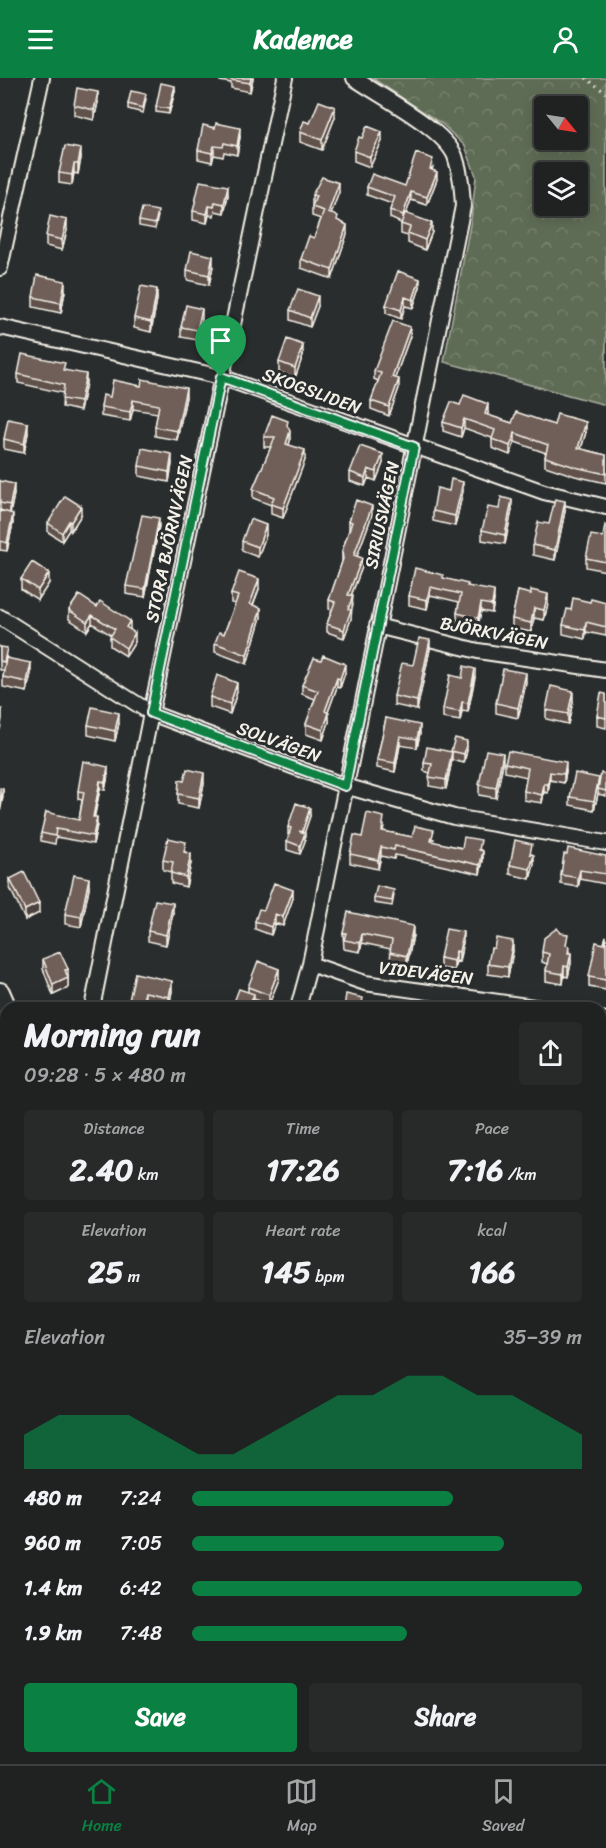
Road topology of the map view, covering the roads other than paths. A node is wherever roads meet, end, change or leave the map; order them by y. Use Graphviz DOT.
graph roads {
  1 [pos="285,78"];
  2 [pos="354,78"];
  3 [pos="40,79"];
  4 [pos="0,268"];
  5 [pos="0,327"];
  6 [pos="221,377"];
  7 [pos="414,447"];
  8 [pos="606,507"];
  9 [pos="0,617"];
  10 [pos="377,626"];
  11 [pos="606,670"];
  12 [pos="151,713"];
  13 [pos="345,786"];
  14 [pos="606,843"];
  15 [pos="310,964"];
  16 [pos="93,1002"];
  17 [pos="300,1002"];
  18 [pos="499,1002"];
  1 -- 6 [label="street, STORA BJÖRNVÄGEN"];
  2 -- 7 [label="street, SIRIUSVÄGEN"];
  3 -- 4 [label="street"];
  5 -- 6 [label="street, SKOGSLIDEN"];
  6 -- 7 [label="street, SKOGSLIDEN"];
  6 -- 12 [label="street, STORA BJÖRNVÄGEN"];
  7 -- 8 [label="street, SKOGSLIDEN"];
  7 -- 10 [label="street, SIRIUSVÄGEN"];
  9 -- 12 [label="street, SOLVÄGEN"];
  10 -- 11 [label="street, BJÖRKVÄGEN"];
  10 -- 13 [label="street, SIRIUSVÄGEN"];
  12 -- 13 [label="street, SOLVÄGEN"];
  12 -- 16 [label="street, STORA BJÖRNVÄGEN"];
  13 -- 14 [label="street, SOLVÄGEN"];
  13 -- 15 [label="street, SIRIUSVÄGEN"];
  15 -- 17 [label="street, SIRIUSVÄGEN"];
  15 -- 18 [label="street, VIDEVÄGEN"];
}
